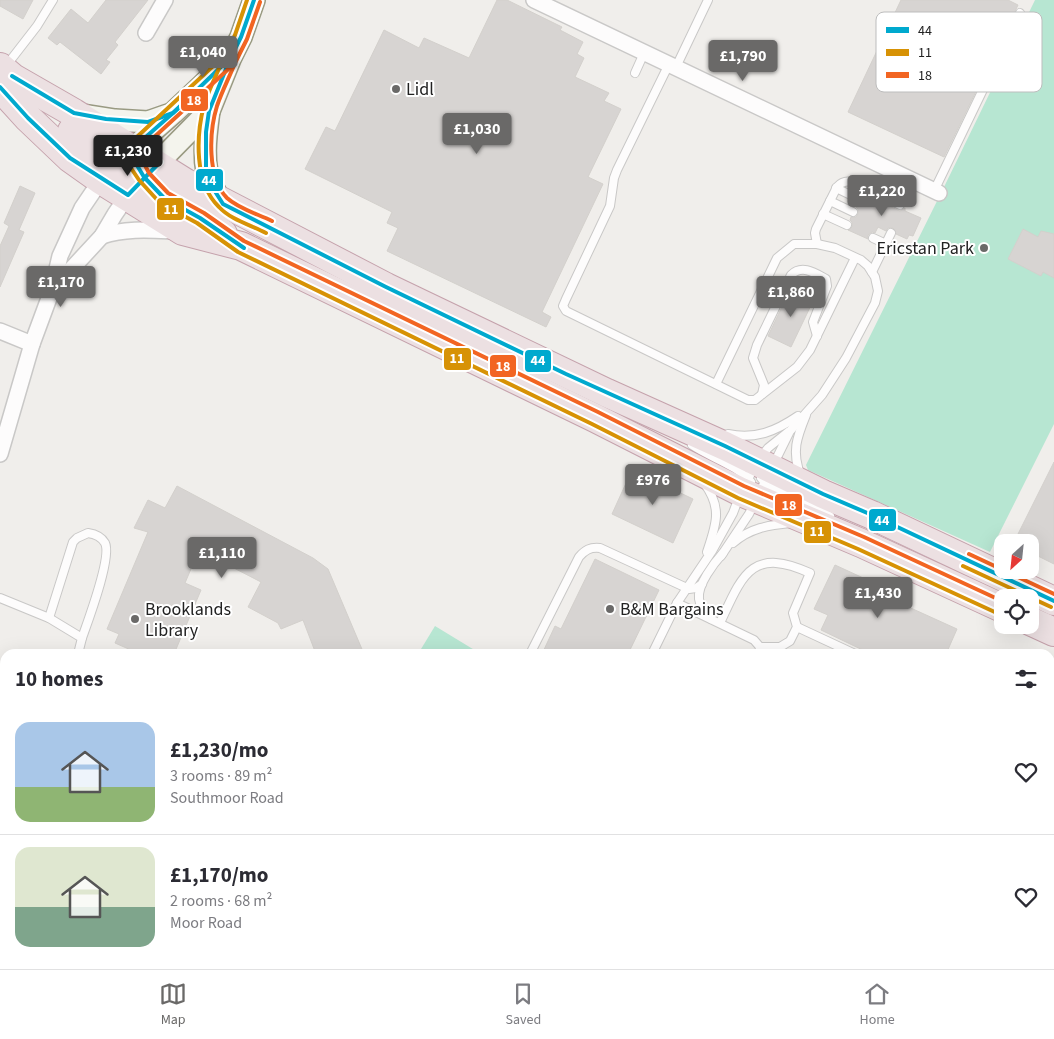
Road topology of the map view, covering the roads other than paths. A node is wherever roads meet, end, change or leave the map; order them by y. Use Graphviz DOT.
graph roads {
  1 [pos="53,0"];
  2 [pos="165,0"];
  3 [pos="254,0"];
  4 [pos="534,0"];
  5 [pos="708,0"];
  6 [pos="146,33"];
  7 [pos="644,53"];
  8 [pos="230,59"];
  9 [pos="673,66"];
  10 [pos="635,72"];
  11 [pos="4,75"];
  12 [pos="983,92"];
  13 [pos="209,111"];
  14 [pos="74,113"];
  15 [pos="173,113"];
  16 [pos="115,165"];
  17 [pos="143,179"];
  18 [pos="836,188"];
  19 [pos="865,188"];
  20 [pos="936,192"];
  21 [pos="860,199"];
  22 [pos="890,200"];
  23 [pos="830,201"];
  24 [pos="223,204"];
  25 [pos="900,205"];
  26 [pos="853,212"];
  27 [pos="824,214"];
  28 [pos="847,225"];
  29 [pos="183,231"];
  30 [pos="891,233"];
  31 [pos="102,236"];
  32 [pos="873,238"];
  33 [pos="817,244"];
  34 [pos="886,244"];
  35 [pos="240,246"];
  36 [pos="856,258"];
  37 [pos="872,272"];
  38 [pos="52,290"];
  39 [pos="0,331"];
  40 [pos="817,336"];
  41 [pos="32,344"];
  42 [pos="716,384"];
  43 [pos="762,394"];
  44 [pos="809,409"];
  45 [pos="670,425"];
  46 [pos="703,427"];
  47 [pos="790,431"];
  48 [pos="717,432"];
  49 [pos="686,440"];
  50 [pos="0,454"];
  51 [pos="694,469"];
  52 [pos="756,480"];
  53 [pos="807,486"];
  54 [pos="810,523"];
  55 [pos="861,543"];
  56 [pos="721,556"];
  57 [pos="704,563"];
  58 [pos="702,584"];
  59 [pos="686,588"];
  60 [pos="0,598"];
  61 [pos="1054,601"];
  62 [pos="677,603"];
  63 [pos="994,604"];
  64 [pos="49,618"];
  65 [pos="711,619"];
  66 [pos="720,623"];
  67 [pos="1039,625"];
  68 [pos="797,627"];
  69 [pos="1054,632"];
  70 [pos="82,638"];
  71 [pos="79,649"];
  72 [pos="533,649"];
  73 [pos="654,649"];
  74 [pos="759,649"];
  75 [pos="767,649"];
  76 [pos="844,649"];
  1 -- 11 [label="lane"];
  2 -- 6 [label="street"];
  3 -- 8 [label="street"];
  4 -- 7 [label="street"];
  5 -- 9 [label="lane"];
  7 -- 9 [label="street"];
  7 -- 10 [label="lane"];
  8 -- 13 [label="street"];
  8 -- 15 [label="street"];
  9 -- 20 [label="street"];
  9 -- 42 [label="lane"];
  11 -- 14 [label="highway"];
  11 -- 16 [label="highway"];
  12 -- 20 [label="lane"];
  13 -- 17 [label="street"];
  13 -- 24 [label="street"];
  14 -- 15 [label="street"];
  14 -- 16 [label="highway"];
  15 -- 16 [label="street"];
  16 -- 17 [label="highway"];
  16 -- 17 [label="highway"];
  16 -- 38 [label="street"];
  17 -- 24 [label="highway"];
  17 -- 29 [label="highway"];
  17 -- 31 [label="street"];
  17 -- 35 [label="highway"];
  18 -- 19 [label="lane"];
  18 -- 21 [label="lane"];
  18 -- 23 [label="lane"];
  22 -- 25 [label="lane"];
  23 -- 26 [label="lane"];
  23 -- 27 [label="lane"];
  24 -- 45 [label="highway"];
  27 -- 28 [label="lane"];
  27 -- 33 [label="lane"];
  29 -- 31 [label="street"];
  29 -- 35 [label="highway"];
  30 -- 34 [label="lane"];
  31 -- 38 [label="street"];
  32 -- 34 [label="lane"];
  33 -- 36 [label="lane"];
  33 -- 42 [label="lane"];
  34 -- 37 [label="lane"];
  35 -- 51 [label="highway"];
  36 -- 37 [label="lane"];
  36 -- 40 [label="lane"];
  37 -- 44 [label="lane"];
  38 -- 41 [label="street"];
  39 -- 41 [label="street"];
  40 -- 43 [label="lane"];
  40 -- 43 [label="lane"];
  41 -- 50 [label="street"];
  42 -- 43 [label="lane"];
  44 -- 47 [label="lane"];
  44 -- 48 [label="lane"];
  44 -- 53 [label="lane"];
  45 -- 46 [label="lane"];
  45 -- 52 [label="highway"];
  47 -- 52 [label="lane"];
  47 -- 52 [label="lane"];
  49 -- 52 [label="lane"];
  51 -- 52 [label="highway"];
  51 -- 57 [label="lane"];
  52 -- 53 [label="highway"];
  52 -- 54 [label="highway"];
  52 -- 55 [label="lane"];
  52 -- 56 [label="lane"];
  52 -- 57 [label="lane"];
  53 -- 61 [label="highway"];
  54 -- 55 [label="highway"];
  54 -- 56 [label="lane"];
  55 -- 63 [label="highway"];
  56 -- 58 [label="lane"];
  57 -- 59 [label="lane"];
  58 -- 59 [label="lane"];
  58 -- 65 [label="lane"];
  59 -- 62 [label="lane"];
  59 -- 72 [label="lane"];
  60 -- 64 [label="lane"];
  62 -- 65 [label="lane"];
  62 -- 73 [label="lane"];
  64 -- 70 [label="lane"];
  64 -- 70 [label="lane"];
  65 -- 66 [label="lane"];
  66 -- 68 [label="lane"];
  66 -- 74 [label="lane"];
  67 -- 69 [label="highway"];
  68 -- 75 [label="lane"];
  68 -- 76 [label="lane"];
  70 -- 71 [label="lane"];
}
